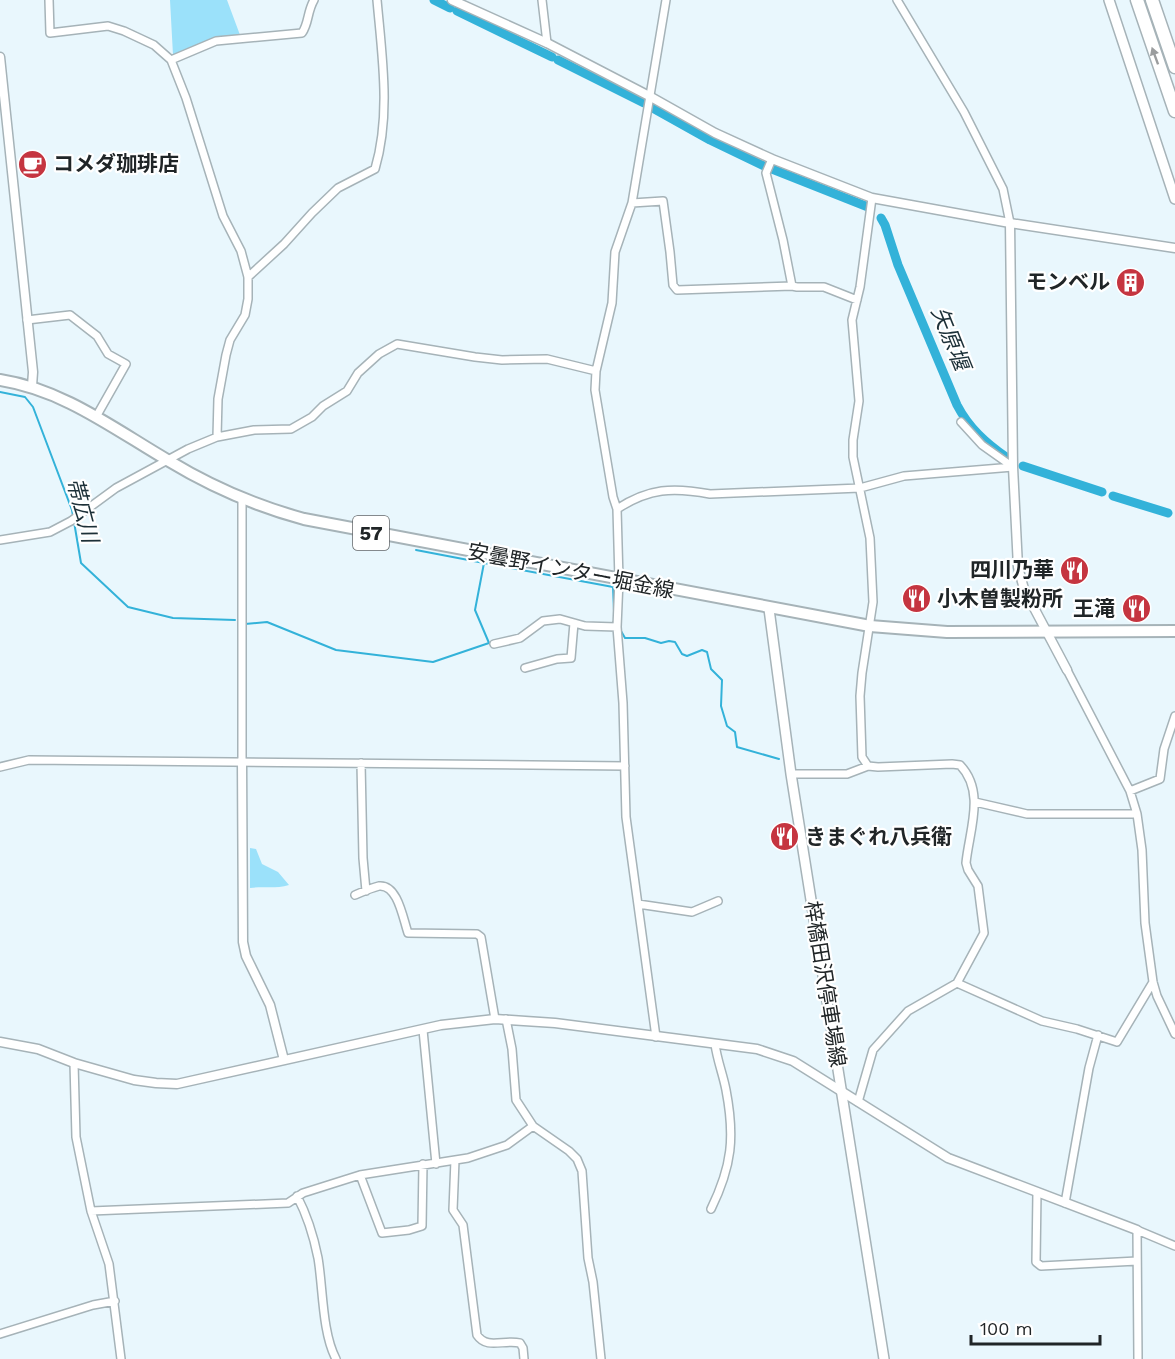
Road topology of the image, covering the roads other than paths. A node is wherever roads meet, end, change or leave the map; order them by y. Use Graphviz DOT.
graph roads {
  1 [pos="49,0"];
  2 [pos="314,0"];
  3 [pos="377,0"];
  4 [pos="452,0"];
  5 [pos="542,0"];
  6 [pos="666,0"];
  7 [pos="897,0"];
  8 [pos="1109,0"];
  9 [pos="1137,0"];
  10 [pos="1152,0"];
  11 [pos="547,43"];
  12 [pos="0,57"];
  13 [pos="171,60"];
  14 [pos="1175,67"];
  15 [pos="651,97"];
  16 [pos="1175,111"];
  17 [pos="772,159"];
  18 [pos="872,198"];
  19 [pos="1175,199"];
  20 [pos="632,203"];
  21 [pos="1010,223"];
  22 [pos="1175,248"];
  23 [pos="248,278"];
  24 [pos="792,286"];
  25 [pos="857,300"];
  26 [pos="27,320"];
  27 [pos="596,371"];
  28 [pos="0,380"];
  29 [pos="32,386"];
  30 [pos="96,417"];
  31 [pos="960,422"];
  32 [pos="217,436"];
  33 [pos="168,461"];
  34 [pos="1013,467"];
  35 [pos="860,488"];
  36 [pos="242,499"];
  37 [pos="617,508"];
  38 [pos="0,540"];
  39 [pos="619,580"];
  40 [pos="769,609"];
  41 [pos="574,623"];
  42 [pos="870,626"];
  43 [pos="617,627"];
  44 [pos="1175,631"];
  45 [pos="1046,632"];
  46 [pos="494,644"];
  47 [pos="525,668"];
  48 [pos="1067,670"];
  49 [pos="1175,716"];
  50 [pos="242,762"];
  51 [pos="361,763"];
  52 [pos="0,766"];
  53 [pos="625,766"];
  54 [pos="868,766"];
  55 [pos="791,774"];
  56 [pos="1130,791"];
  57 [pos="975,802"];
  58 [pos="1137,814"];
  59 [pos="366,891"];
  60 [pos="355,895"];
  61 [pos="718,901"];
  62 [pos="638,904"];
  63 [pos="1153,982"];
  64 [pos="957,983"];
  65 [pos="495,1019"];
  66 [pos="506,1019"];
  67 [pos="423,1030"];
  68 [pos="1175,1034"];
  69 [pos="1098,1035"];
  70 [pos="656,1037"];
  71 [pos="0,1042"];
  72 [pos="715,1044"];
  73 [pos="284,1060"];
  74 [pos="74,1064"];
  75 [pos="843,1092"];
  76 [pos="858,1102"];
  77 [pos="533,1126"];
  78 [pos="455,1160"];
  79 [pos="423,1164"];
  80 [pos="436,1164"];
  81 [pos="360,1175"];
  82 [pos="1037,1192"];
  83 [pos="297,1197"];
  84 [pos="1065,1203"];
  85 [pos="711,1209"];
  86 [pos="91,1211"];
  87 [pos="1137,1230"];
  88 [pos="1175,1246"];
  89 [pos="1137,1261"];
  90 [pos="114,1301"];
  91 [pos="0,1334"];
  92 [pos="121,1359"];
  93 [pos="336,1359"];
  94 [pos="524,1359"];
  95 [pos="601,1359"];
  96 [pos="884,1359"];
  97 [pos="1138,1359"];
  1 -- 13 [label="street"];
  2 -- 13 [label="street"];
  3 -- 23 [label="street"];
  4 -- 11 [label="street"];
  5 -- 11 [label="street"];
  6 -- 15 [label="street"];
  7 -- 21 [label="street"];
  8 -- 19 [label="main road"];
  16 -- 9 [label="highway, one-way"];
  10 -- 14 [label="highway"];
  11 -- 15 [label="street"];
  12 -- 26 [label="street"];
  13 -- 23 [label="street"];
  15 -- 17 [label="street"];
  15 -- 20 [label="street"];
  17 -- 18 [label="street"];
  17 -- 24 [label="street"];
  18 -- 21 [label="street"];
  18 -- 25 [label="street"];
  20 -- 24 [label="street"];
  20 -- 27 [label="street"];
  21 -- 22 [label="street"];
  21 -- 34 [label="street"];
  23 -- 32 [label="street"];
  24 -- 25 [label="street"];
  25 -- 35 [label="street"];
  26 -- 29 [label="street"];
  26 -- 30 [label="street"];
  27 -- 32 [label="street"];
  27 -- 37 [label="street"];
  28 -- 29 [label="main road, 安曇野インター堀金線 / 57"];
  29 -- 30 [label="main road, 安曇野インター堀金線 / 57"];
  30 -- 33 [label="main road, 安曇野インター堀金線 / 57"];
  31 -- 34 [label="street"];
  32 -- 33 [label="street"];
  33 -- 36 [label="main road, 安曇野インター堀金線 / 57"];
  33 -- 38 [label="street"];
  34 -- 35 [label="street"];
  34 -- 45 [label="street"];
  35 -- 37 [label="street"];
  35 -- 42 [label="street"];
  36 -- 39 [label="main road, 安曇野インター堀金線 / 57"];
  36 -- 50 [label="street"];
  37 -- 39 [label="street"];
  39 -- 40 [label="main road, 安曇野インター堀金線 / 57"];
  39 -- 43 [label="street"];
  40 -- 42 [label="main road, 安曇野インター堀金線 / 57"];
  40 -- 55 [label="main road, 梓橋田沢停車場線"];
  41 -- 43 [label="street"];
  41 -- 46 [label="street"];
  41 -- 47 [label="street"];
  42 -- 45 [label="main road, 安曇野インター堀金線 / 57"];
  42 -- 54 [label="street"];
  43 -- 53 [label="street"];
  44 -- 45 [label="main road, 安曇野インター堀金線 / 57"];
  45 -- 48 [label="street"];
  48 -- 56 [label="street"];
  49 -- 56 [label="street"];
  50 -- 51 [label="street"];
  50 -- 52 [label="street"];
  50 -- 73 [label="street"];
  51 -- 53 [label="street"];
  51 -- 59 [label="street"];
  53 -- 62 [label="street"];
  54 -- 55 [label="street"];
  54 -- 57 [label="street"];
  55 -- 75 [label="main road, 梓橋田沢停車場線"];
  56 -- 58 [label="street"];
  57 -- 58 [label="street"];
  57 -- 64 [label="street"];
  58 -- 63 [label="street"];
  59 -- 60 [label="street"];
  59 -- 65 [label="street"];
  61 -- 62 [label="street"];
  62 -- 70 [label="street"];
  63 -- 68 [label="street"];
  63 -- 69 [label="street"];
  64 -- 69 [label="street"];
  64 -- 76 [label="street"];
  65 -- 66 [label="street"];
  65 -- 67 [label="street"];
  66 -- 70 [label="street"];
  66 -- 77 [label="street"];
  67 -- 73 [label="street"];
  67 -- 80 [label="street"];
  69 -- 84 [label="street"];
  70 -- 72 [label="street"];
  71 -- 74 [label="street"];
  72 -- 75 [label="street"];
  72 -- 85 [label="street"];
  73 -- 74 [label="street"];
  74 -- 86 [label="street"];
  75 -- 76 [label="street"];
  75 -- 96 [label="main road, 梓橋田沢停車場線"];
  76 -- 82 [label="street"];
  77 -- 78 [label="street"];
  77 -- 95 [label="street"];
  78 -- 80 [label="street"];
  78 -- 94 [label="street"];
  79 -- 80 [label="street"];
  79 -- 81 [label="street"];
  79 -- 81 [label="street"];
  81 -- 83 [label="street"];
  82 -- 84 [label="street"];
  82 -- 89 [label="street"];
  83 -- 86 [label="street"];
  83 -- 93 [label="street"];
  84 -- 87 [label="street"];
  86 -- 90 [label="street"];
  87 -- 88 [label="street"];
  87 -- 89 [label="street"];
  89 -- 97 [label="street"];
  90 -- 91 [label="street"];
  90 -- 92 [label="street"];
}
